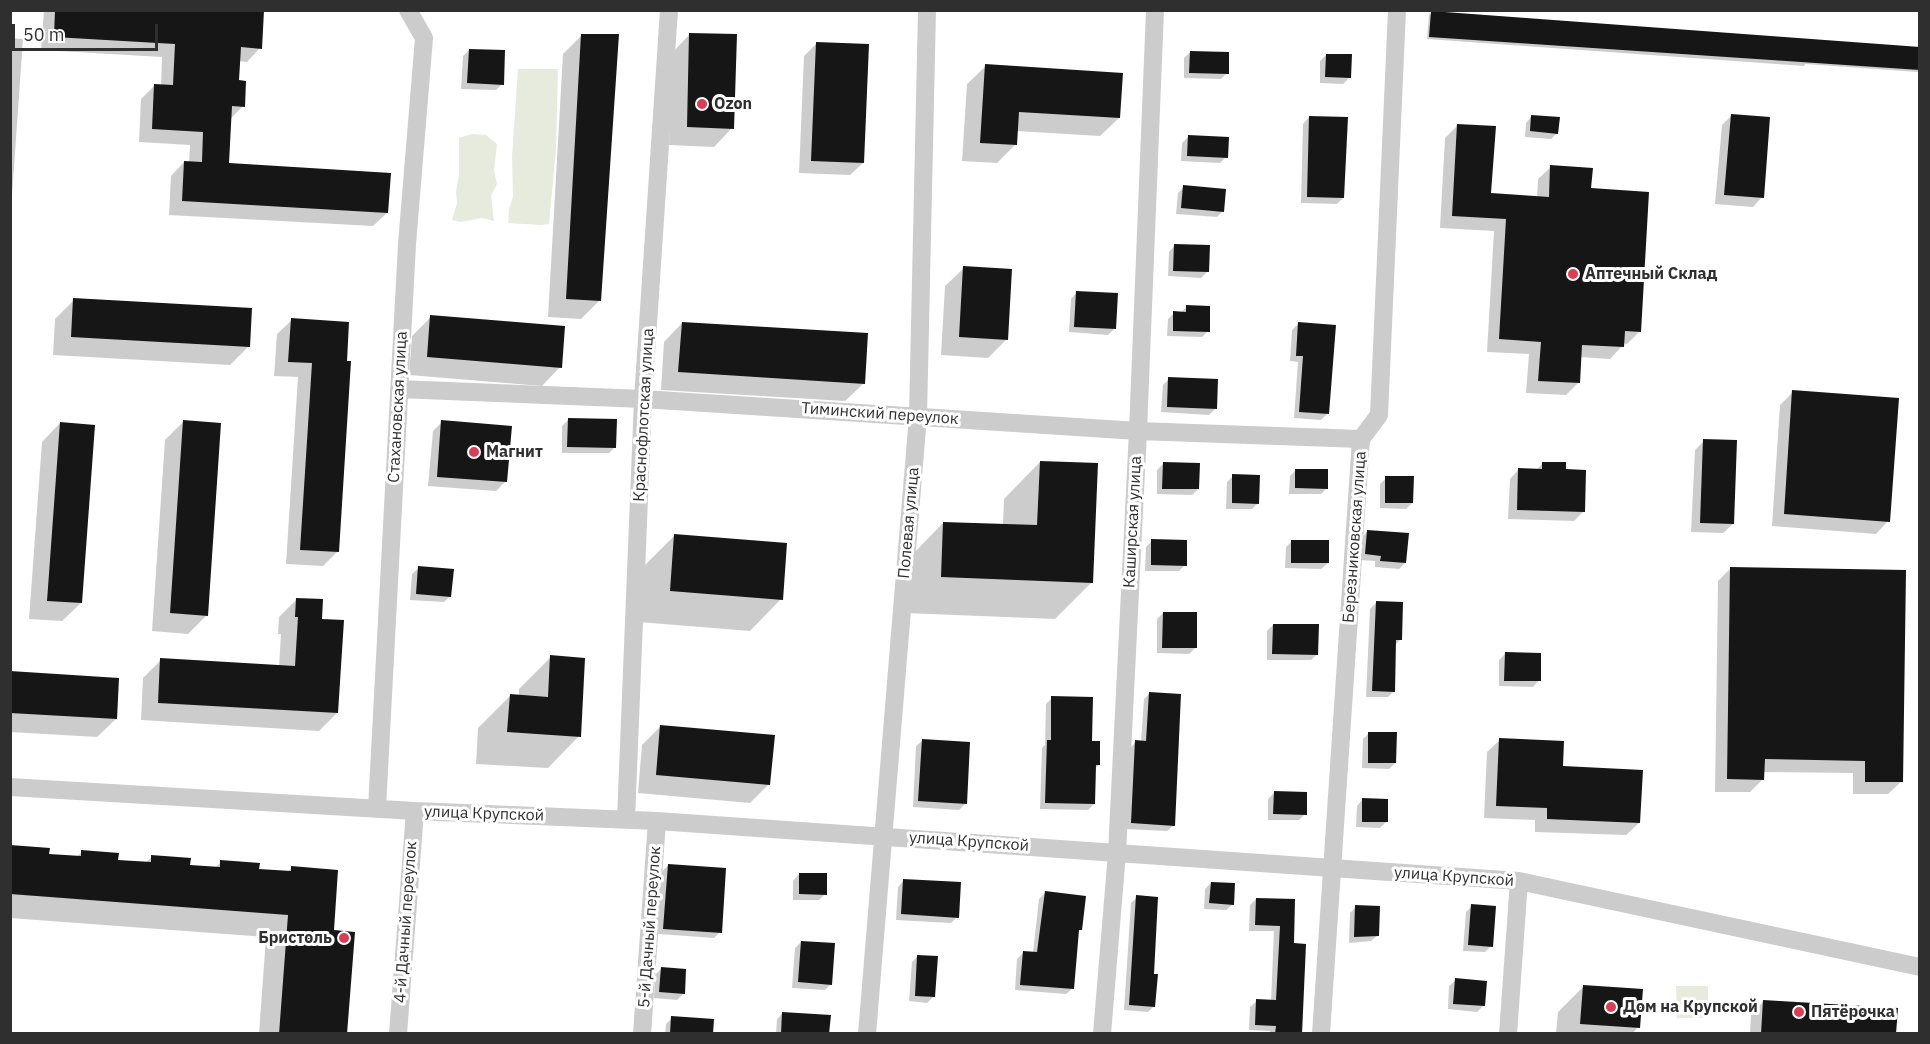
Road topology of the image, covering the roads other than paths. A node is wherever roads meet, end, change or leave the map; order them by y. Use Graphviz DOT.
graph roads {
  1 [pos="408,10"];
  2 [pos="669,10"];
  3 [pos="927,10"];
  4 [pos="1155,10"];
  5 [pos="1397,10"];
  6 [pos="399,389"];
  7 [pos="643,399"];
  8 [pos="918,416"];
  9 [pos="1138,431"];
  10 [pos="1361,439"];
  11 [pos="10,787"];
  12 [pos="377,808"];
  13 [pos="415,811"];
  14 [pos="626,819"];
  15 [pos="657,820"];
  16 [pos="884,835"];
  17 [pos="1116,853"];
  18 [pos="1333,869"];
  19 [pos="1519,881"];
  20 [pos="1920,967"];
  21 [pos="398,1034"];
  22 [pos="642,1034"];
  23 [pos="867,1034"];
  24 [pos="1102,1034"];
  25 [pos="1321,1034"];
  26 [pos="1508,1034"];
  1 -- 6 [label="street, Стахановская улица"];
  2 -- 7 [label="street, Краснофлотская улица"];
  3 -- 8 [label="street, Полевая улица"];
  4 -- 9 [label="street, Каширская улица"];
  5 -- 10 [label="street, Березниковская улица"];
  6 -- 7 [label="street, Тиминский переулок"];
  6 -- 12 [label="street, Стахановская улица"];
  7 -- 8 [label="street, Тиминский переулок"];
  7 -- 14 [label="street, Краснофлотская улица"];
  8 -- 9 [label="street, Тиминский переулок"];
  8 -- 16 [label="street, Полевая улица"];
  9 -- 10 [label="street, Тиминский переулок"];
  9 -- 17 [label="street, Каширская улица"];
  10 -- 18 [label="street, Березниковская улица"];
  11 -- 12 [label="street, улица Крупской"];
  12 -- 13 [label="street, улица Крупской"];
  13 -- 14 [label="street, улица Крупской"];
  13 -- 21 [label="street, 4-й Дачный переулок"];
  14 -- 15 [label="street, улица Крупской"];
  15 -- 16 [label="street, улица Крупской"];
  15 -- 22 [label="street, 5-й Дачный переулок"];
  16 -- 17 [label="street, улица Крупской"];
  16 -- 23 [label="street, Полевая улица"];
  17 -- 18 [label="street, улица Крупской"];
  17 -- 24 [label="street, Каширская улица"];
  18 -- 19 [label="street, улица Крупской"];
  18 -- 25 [label="street, Березниковская улица"];
  19 -- 20 [label="street, улица Крупской"];
  19 -- 26 [label="street"];
}
